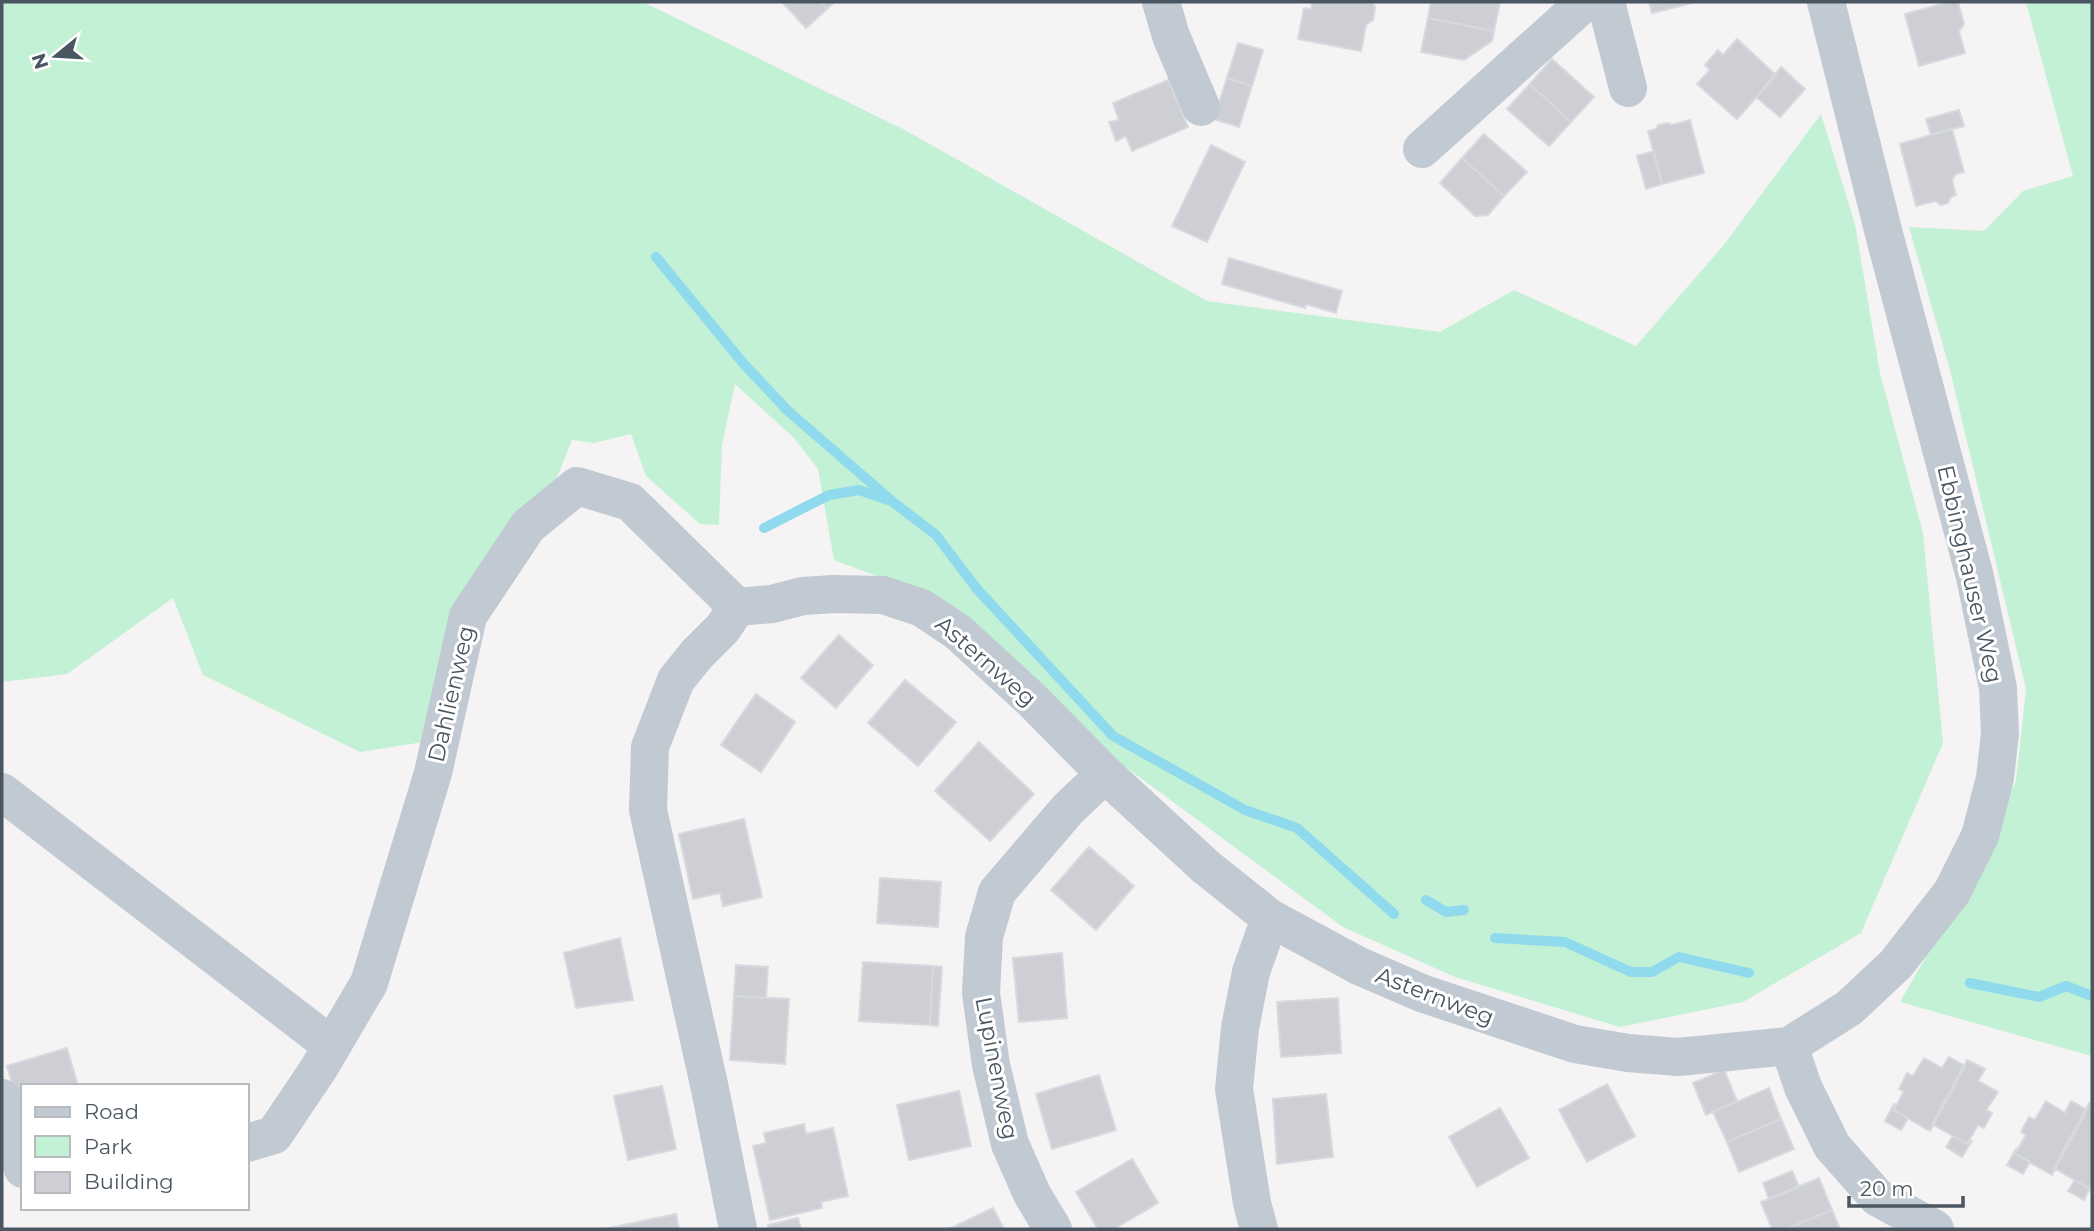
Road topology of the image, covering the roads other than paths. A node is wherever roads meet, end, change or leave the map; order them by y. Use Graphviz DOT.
graph roads {
  1 [pos="1161,2"];
  2 [pos="1585,2"];
  3 [pos="1606,2"];
  4 [pos="1826,2"];
  5 [pos="1628,88"];
  6 [pos="1201,107"];
  7 [pos="1422,149"];
  8 [pos="737,607"];
  9 [pos="1105,774"];
  10 [pos="2,792"];
  11 [pos="1270,918"];
  12 [pos="332,1046"];
  13 [pos="1789,1046"];
  14 [pos="2,1098"];
  15 [pos="248,1143"];
  16 [pos="21,1163"];
  17 [pos="738,1229"];
  18 [pos="1053,1229"];
  19 [pos="1259,1229"];
  20 [pos="1936,1229"];
  1 -- 6 [label="street"];
  2 -- 7 [label="street"];
  3 -- 5 [label="street"];
  4 -- 13 [label="street, Ebbinghauser Weg"];
  8 -- 9 [label="street, Asternweg"];
  8 -- 12 [label="street, Dahlienweg"];
  8 -- 17 [label="street"];
  9 -- 11 [label="street, Asternweg"];
  9 -- 18 [label="street, Lupinenweg"];
  10 -- 12 [label="street"];
  11 -- 13 [label="street, Asternweg"];
  11 -- 19 [label="street"];
  12 -- 15 [label="street, Dahlienweg"];
  13 -- 20 [label="street"];
  14 -- 16 [label="street"];
}
